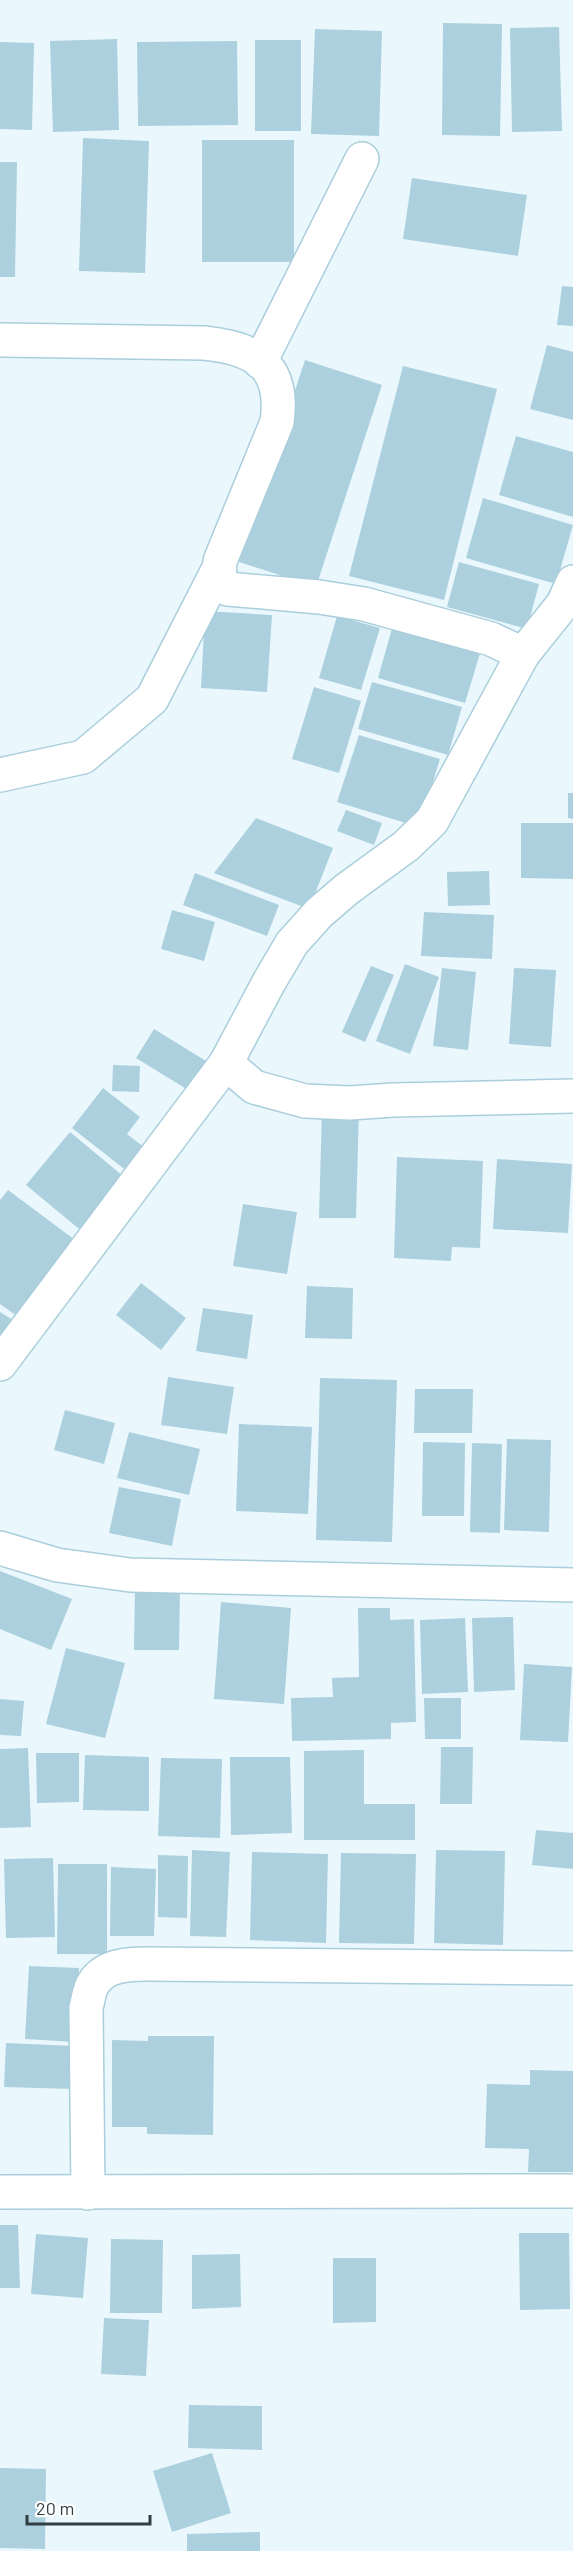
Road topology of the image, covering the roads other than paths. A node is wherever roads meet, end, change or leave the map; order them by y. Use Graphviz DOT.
graph roads {
  1 [pos="362,159"];
  2 [pos="0,340"];
  3 [pos="260,362"];
  4 [pos="218,570"];
  5 [pos="573,582"];
  6 [pos="523,654"];
  7 [pos="0,775"];
  8 [pos="226,1063"];
  9 [pos="573,1096"];
  10 [pos="0,1364"];
  11 [pos="0,1548"];
  12 [pos="573,1585"];
  13 [pos="573,1968"];
  14 [pos="573,2191"];
  15 [pos="0,2192"];
  16 [pos="88,2193"];
  1 -- 3 [label="street"];
  2 -- 3 [label="street"];
  3 -- 4 [label="street"];
  4 -- 6 [label="street"];
  4 -- 7 [label="street"];
  5 -- 6 [label="street"];
  6 -- 8 [label="street"];
  8 -- 9 [label="street"];
  8 -- 10 [label="street"];
  11 -- 12 [label="street"];
  13 -- 16 [label="street"];
  14 -- 16 [label="street"];
  15 -- 16 [label="street"];
}
